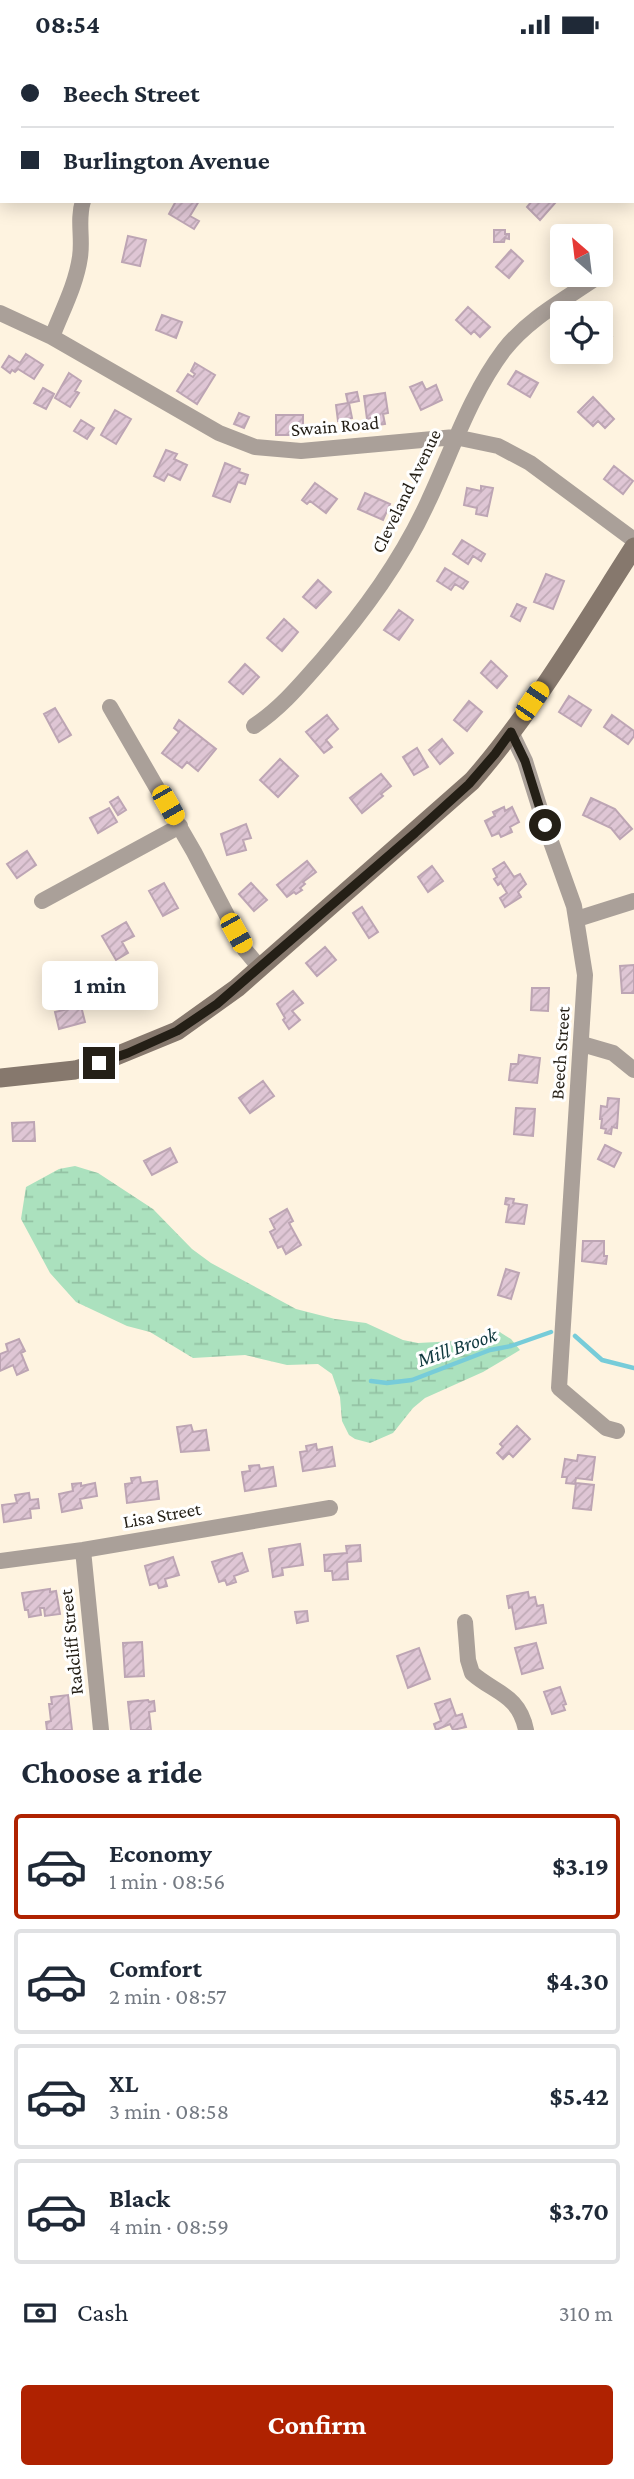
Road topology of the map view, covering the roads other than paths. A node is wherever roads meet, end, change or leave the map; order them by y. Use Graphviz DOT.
graph roads {
  1 [pos="82,203"];
  2 [pos="582,287"];
  3 [pos="0,313"];
  4 [pos="52,337"];
  5 [pos="455,437"];
  6 [pos="634,540"];
  7 [pos="634,547"];
  8 [pos="110,707"];
  9 [pos="254,726"];
  10 [pos="511,732"];
  11 [pos="180,826"];
  12 [pos="41,901"];
  13 [pos="634,901"];
  14 [pos="577,919"];
  15 [pos="260,968"];
  16 [pos="582,1044"];
  17 [pos="634,1070"];
  18 [pos="0,1077"];
  19 [pos="617,1431"];
  20 [pos="330,1508"];
  21 [pos="83,1550"];
  22 [pos="0,1561"];
  23 [pos="465,1622"];
  24 [pos="102,1730"];
  25 [pos="526,1730"];
  1 -- 4 [label="street"];
  2 -- 5 [label="street, Cleveland Avenue"];
  3 -- 4 [label="street, Swain Road"];
  4 -- 5 [label="street, Swain Road"];
  5 -- 6 [label="street, Swain Road"];
  5 -- 9 [label="street, Cleveland Avenue"];
  7 -- 10 [label="main road"];
  8 -- 11 [label="street"];
  10 -- 14 [label="street, Beech Street"];
  10 -- 15 [label="main road"];
  11 -- 12 [label="street"];
  11 -- 15 [label="street"];
  13 -- 14 [label="street"];
  14 -- 16 [label="street, Beech Street"];
  15 -- 18 [label="main road"];
  16 -- 17 [label="street"];
  16 -- 19 [label="street, Beech Street"];
  20 -- 21 [label="street, Lisa Street"];
  21 -- 22 [label="street, Lisa Street"];
  21 -- 24 [label="street, Radcliff Street"];
  23 -- 25 [label="street"];
}
